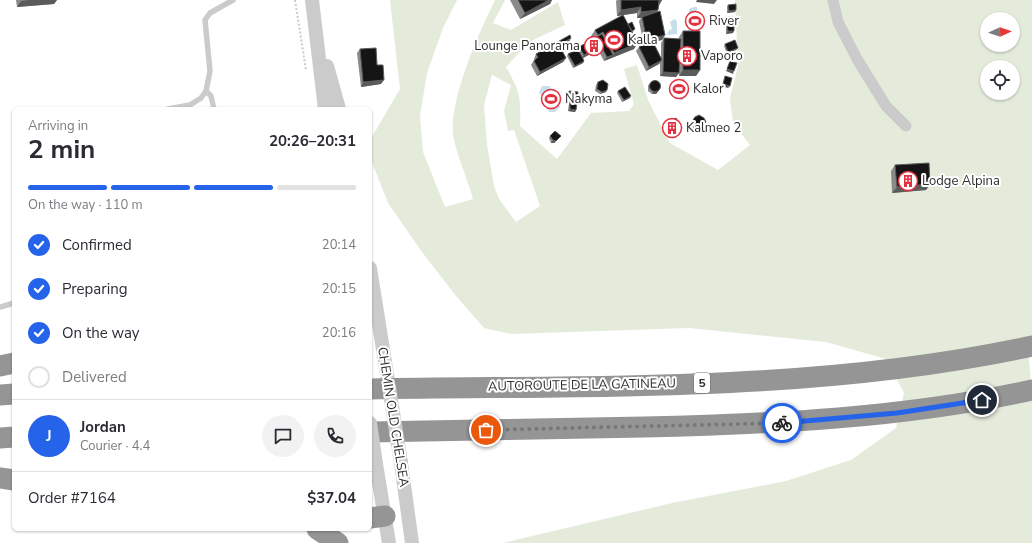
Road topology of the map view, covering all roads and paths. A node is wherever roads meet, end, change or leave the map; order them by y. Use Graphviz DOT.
graph roads {
  1 [pos="233,0"];
  2 [pos="295,0"];
  3 [pos="312,0"];
  4 [pos="833,0"];
  5 [pos="316,25"];
  6 [pos="306,71"];
  7 [pos="206,91"];
  8 [pos="179,107"];
  9 [pos="214,107"];
  10 [pos="325,107"];
  11 [pos="338,107"];
  12 [pos="906,126"];
  13 [pos="372,290"];
  14 [pos="12,304"];
  15 [pos="0,307"];
  16 [pos="375,324"];
  17 [pos="1032,346"];
  18 [pos="12,363"];
  19 [pos="0,366"];
  20 [pos="372,389"];
  21 [pos="1032,390"];
  22 [pos="12,394"];
  23 [pos="0,395"];
  24 [pos="372,432"];
  25 [pos="372,437"];
  26 [pos="0,438"];
  27 [pos="12,438"];
  28 [pos="0,478"];
  29 [pos="12,480"];
  30 [pos="406,503"];
  31 [pos="377,517"];
  32 [pos="319,531"];
  33 [pos="338,543"];
  34 [pos="389,543"];
  35 [pos="412,543"];
  1 -- 7 [label="lane"];
  2 -- 6 [label="path"];
  3 -- 5 [label="street"];
  4 -- 12 [label="street"];
  5 -- 10 [label="street"];
  5 -- 11 [label="street"];
  7 -- 8 [label="lane"];
  7 -- 9 [label="lane"];
  13 -- 16 [label="street, CHEMIN OLD CHELSEA"];
  14 -- 15 [label="lane"];
  16 -- 30 [label="street, CHEMIN OLD CHELSEA, bridge"];
  17 -- 20 [label="highway, AUTOROUTE DE LA GATINEAU / 5"];
  18 -- 19 [label="highway"];
  21 -- 24 [label="highway"];
  22 -- 23 [label="highway"];
  25 -- 31 [label="street, CHEMIN OLD CHELSEA, bridge"];
  26 -- 27 [label="highway"];
  28 -- 29 [label="highway"];
  30 -- 31 [label="street"];
  30 -- 35 [label="street, CHEMIN OLD CHELSEA"];
  31 -- 34 [label="street, CHEMIN OLD CHELSEA"];
  32 -- 33 [label="highway"];
}
